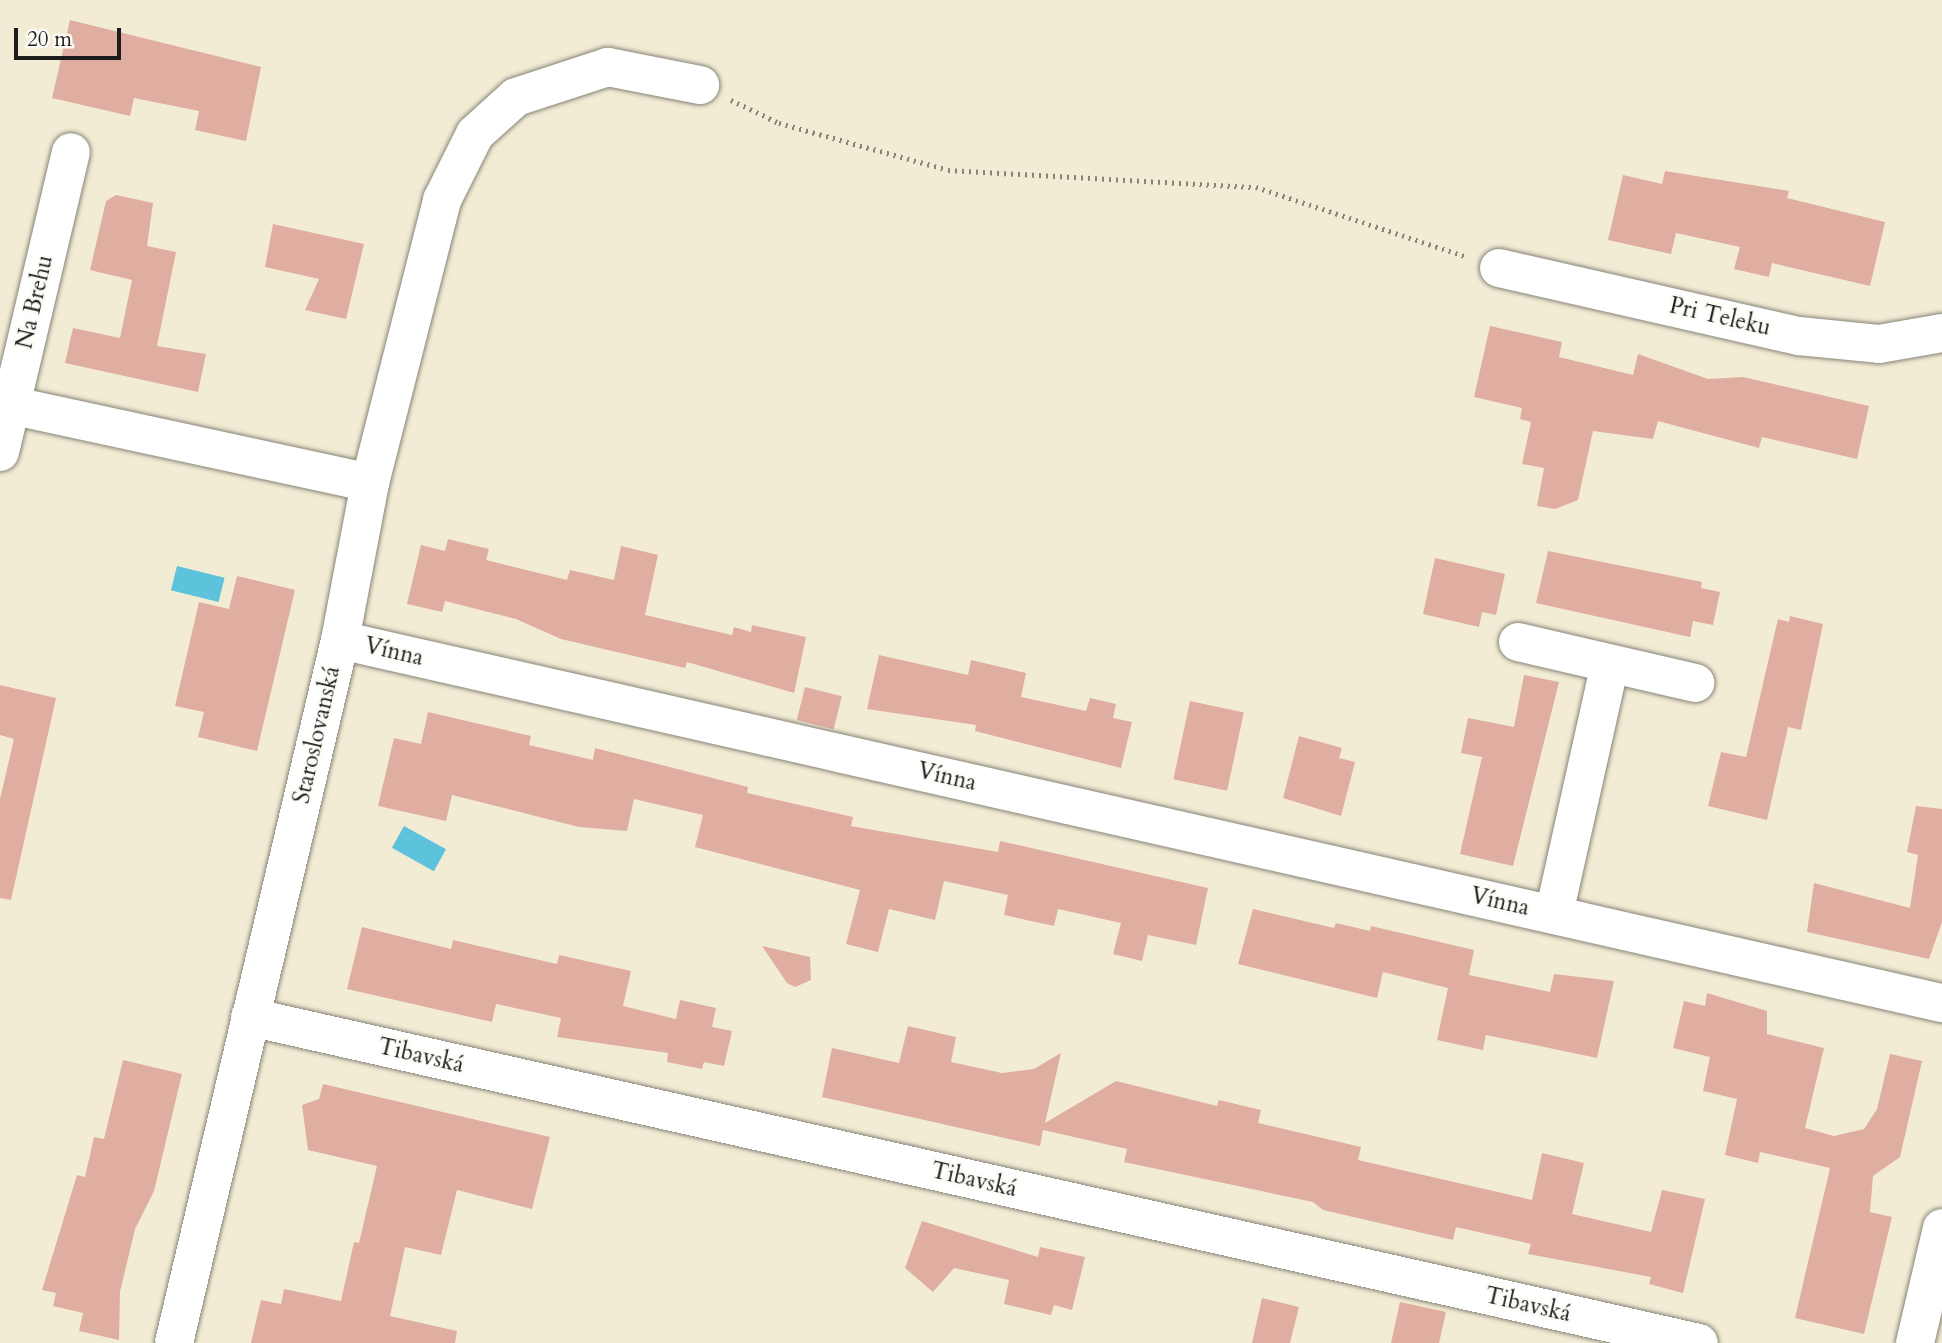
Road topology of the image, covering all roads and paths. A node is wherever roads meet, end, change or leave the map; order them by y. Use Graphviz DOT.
graph roads {
  1 [pos="700,85"];
  2 [pos="71,152"];
  3 [pos="1499,268"];
  4 [pos="1942,333"];
  5 [pos="10,405"];
  6 [pos="0,452"];
  7 [pos="370,484"];
  8 [pos="340,640"];
  9 [pos="1518,642"];
  10 [pos="1611,664"];
  11 [pos="1695,683"];
  12 [pos="1554,914"];
  13 [pos="1942,1003"];
  14 [pos="250,1017"];
  15 [pos="1942,1227"];
  16 [pos="174,1343"];
  17 [pos="1699,1343"];
  18 [pos="1915,1343"];
  1 -- 3 [label="path"];
  1 -- 7 [label="street, Staroslovanská"];
  2 -- 5 [label="street, Na Brehu"];
  3 -- 4 [label="street, Pri Teleku"];
  5 -- 6 [label="street, Na Brehu"];
  5 -- 7 [label="street"];
  7 -- 8 [label="street, Staroslovanská"];
  8 -- 12 [label="street, Vínna"];
  8 -- 14 [label="street, Staroslovanská"];
  9 -- 10 [label="street"];
  10 -- 11 [label="street"];
  10 -- 12 [label="street, Vínna"];
  12 -- 13 [label="street, Vínna"];
  14 -- 16 [label="street, Staroslovanská"];
  14 -- 17 [label="street, Tibavská"];
  15 -- 18 [label="street"];
}
